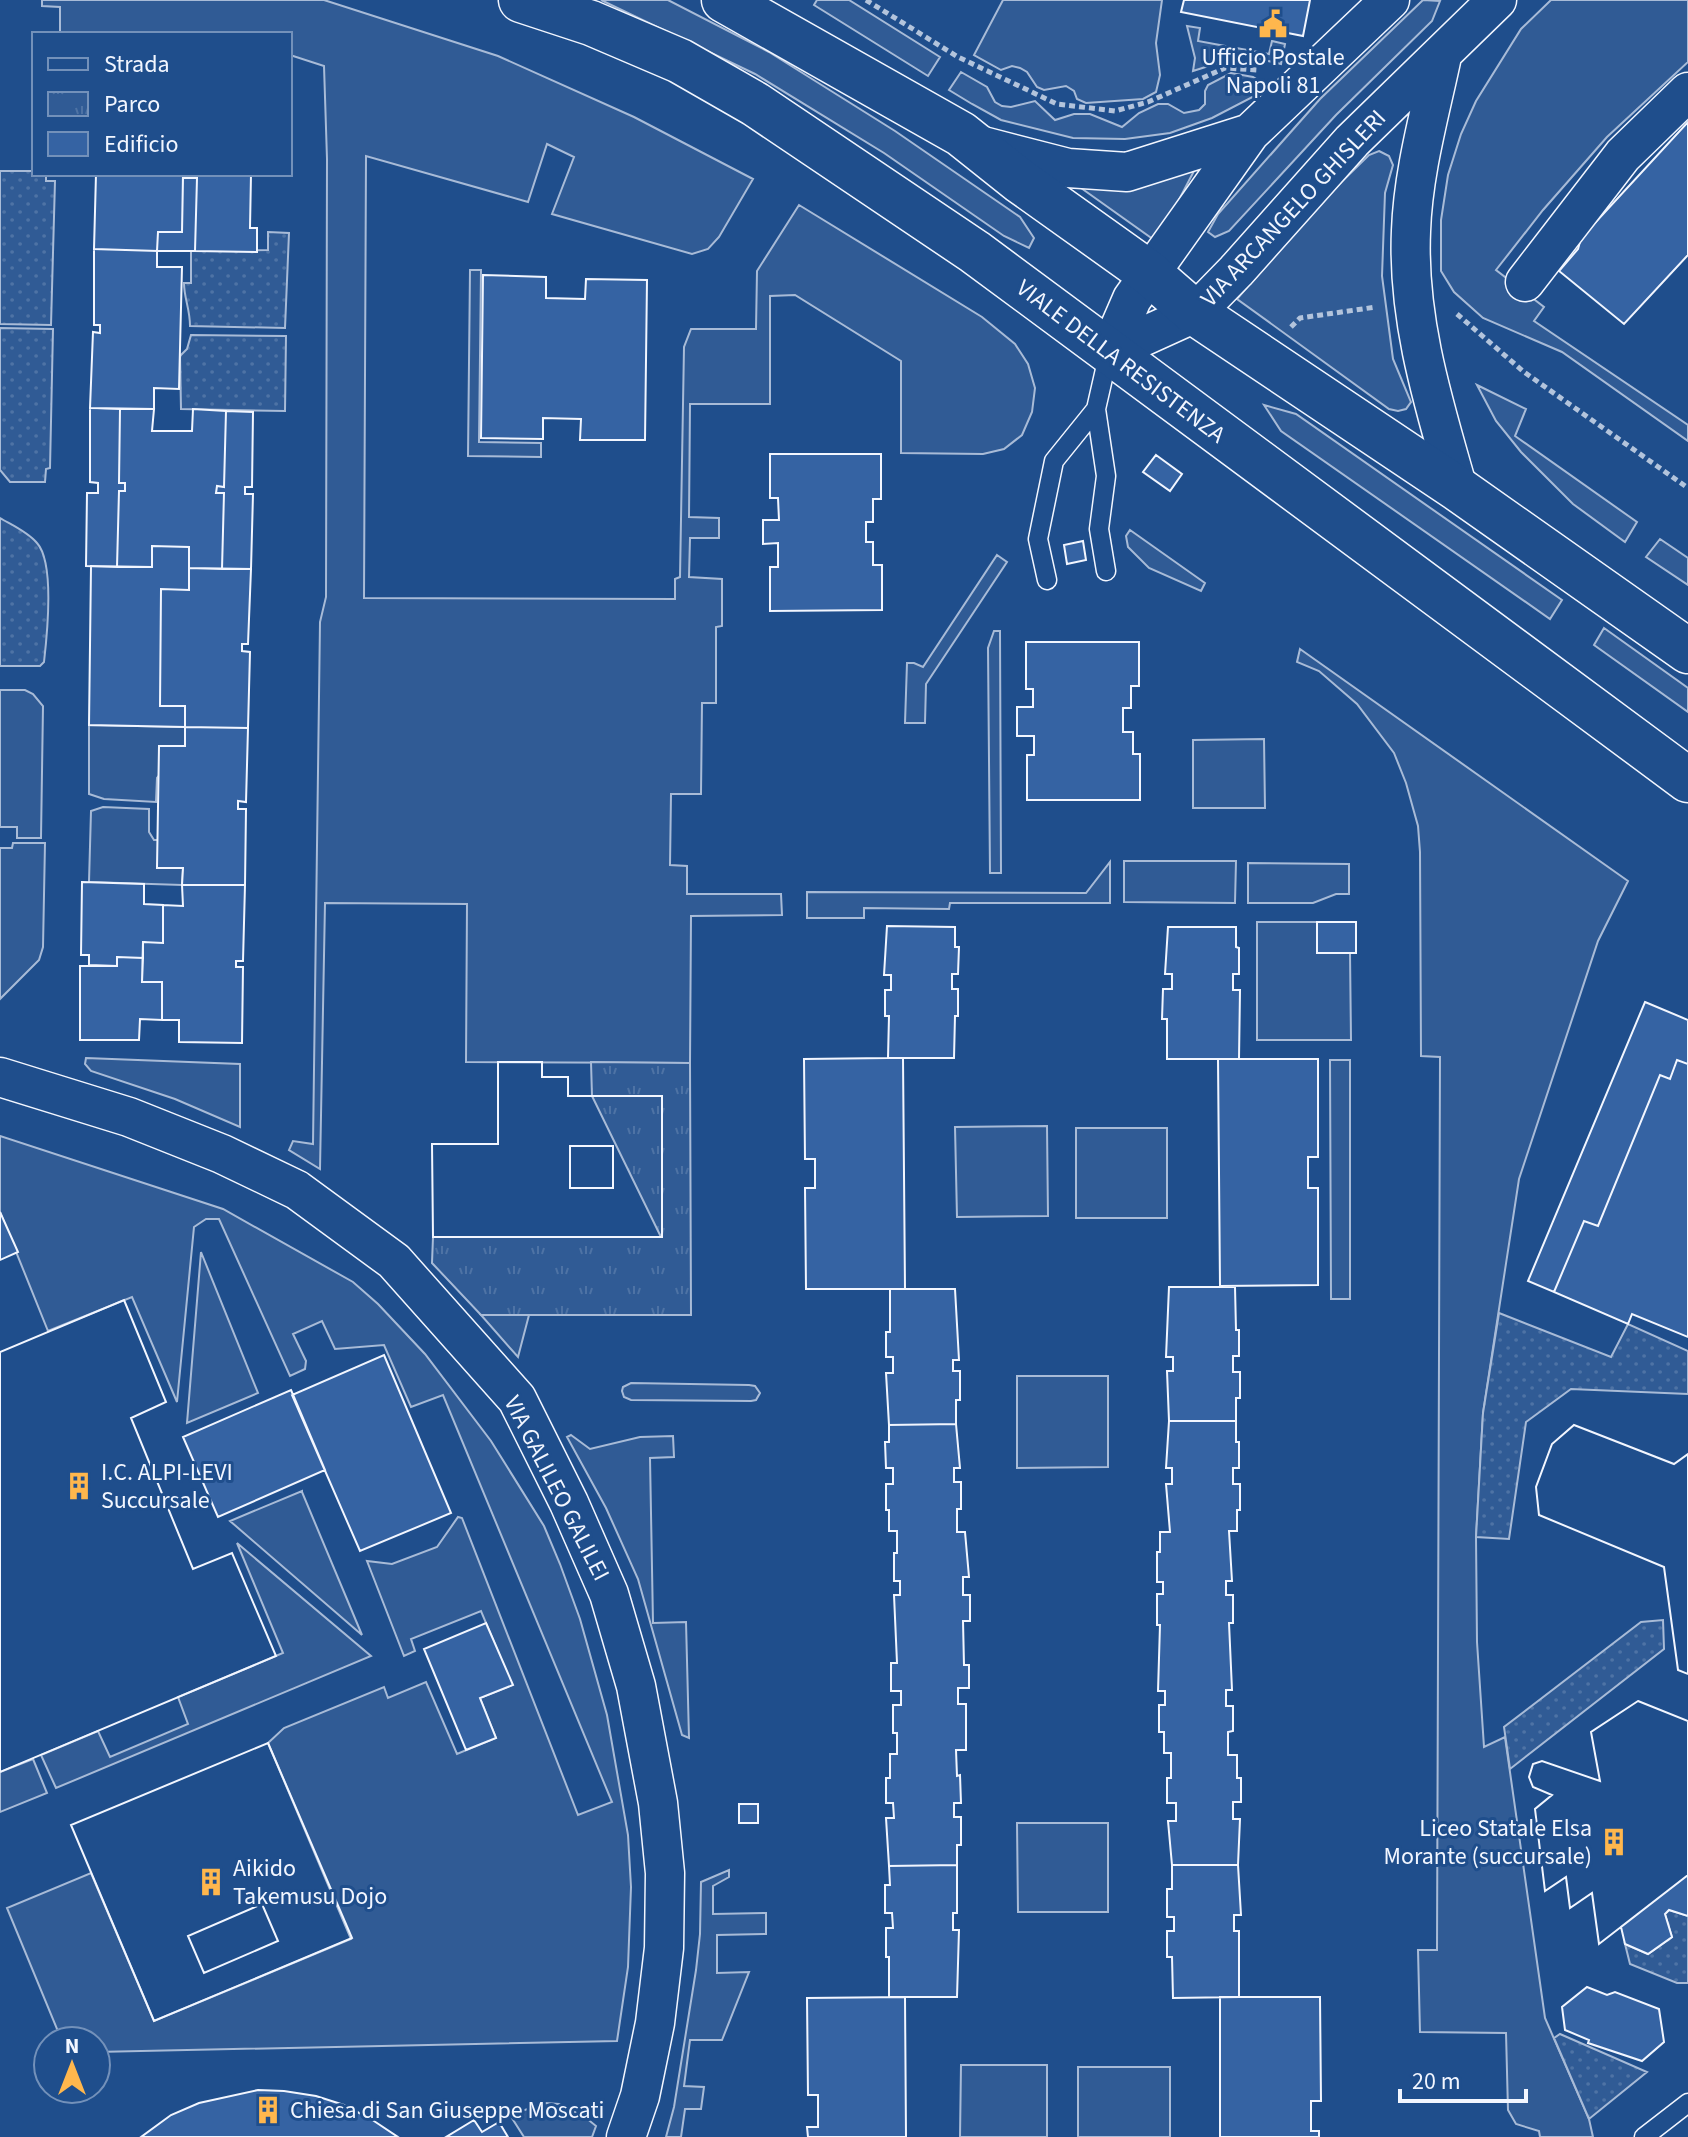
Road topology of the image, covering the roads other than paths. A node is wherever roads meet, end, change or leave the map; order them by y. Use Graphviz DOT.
graph roads {
  1 [pos="521,0"];
  2 [pos="724,0"];
  3 [pos="1390,0"];
  4 [pos="1497,0"];
  5 [pos="1442,56"];
  6 [pos="1688,92"];
  7 [pos="1250,133"];
  8 [pos="961,134"];
  9 [pos="1149,273"];
  10 [pos="1525,282"];
  11 [pos="1195,313"];
  12 [pos="1109,352"];
  13 [pos="1096,409"];
  14 [pos="1458,489"];
  15 [pos="1106,571"];
  16 [pos="1047,580"];
  17 [pos="1688,651"];
  18 [pos="1688,780"];
  19 [pos="0,1077"];
  20 [pos="1688,2103"];
  21 [pos="626,2137"];
  22 [pos="1644,2137"];
  1 -- 12 [label="street, VIALE DELLA RESISTENZA"];
  2 -- 8 [label="street"];
  3 -- 7 [label="street"];
  4 -- 5 [label="street, VIA ARCANGELO GHISLERI"];
  5 -- 11 [label="street, VIA ARCANGELO GHISLERI"];
  5 -- 14 [label="street, VIA ARCANGELO GHISLERI"];
  6 -- 10 [label="street"];
  7 -- 8 [label="street"];
  7 -- 9 [label="street"];
  8 -- 9 [label="street"];
  9 -- 11 [label="street"];
  9 -- 12 [label="street"];
  11 -- 12 [label="street, VIA ARCANGELO GHISLERI"];
  11 -- 14 [label="street"];
  12 -- 13 [label="lane"];
  12 -- 18 [label="street, VIALE DELLA RESISTENZA"];
  13 -- 15 [label="lane"];
  13 -- 16 [label="lane"];
  14 -- 17 [label="street"];
  19 -- 21 [label="street, VIA GALILEO GALILEI"];
  20 -- 22 [label="lane"];
}
